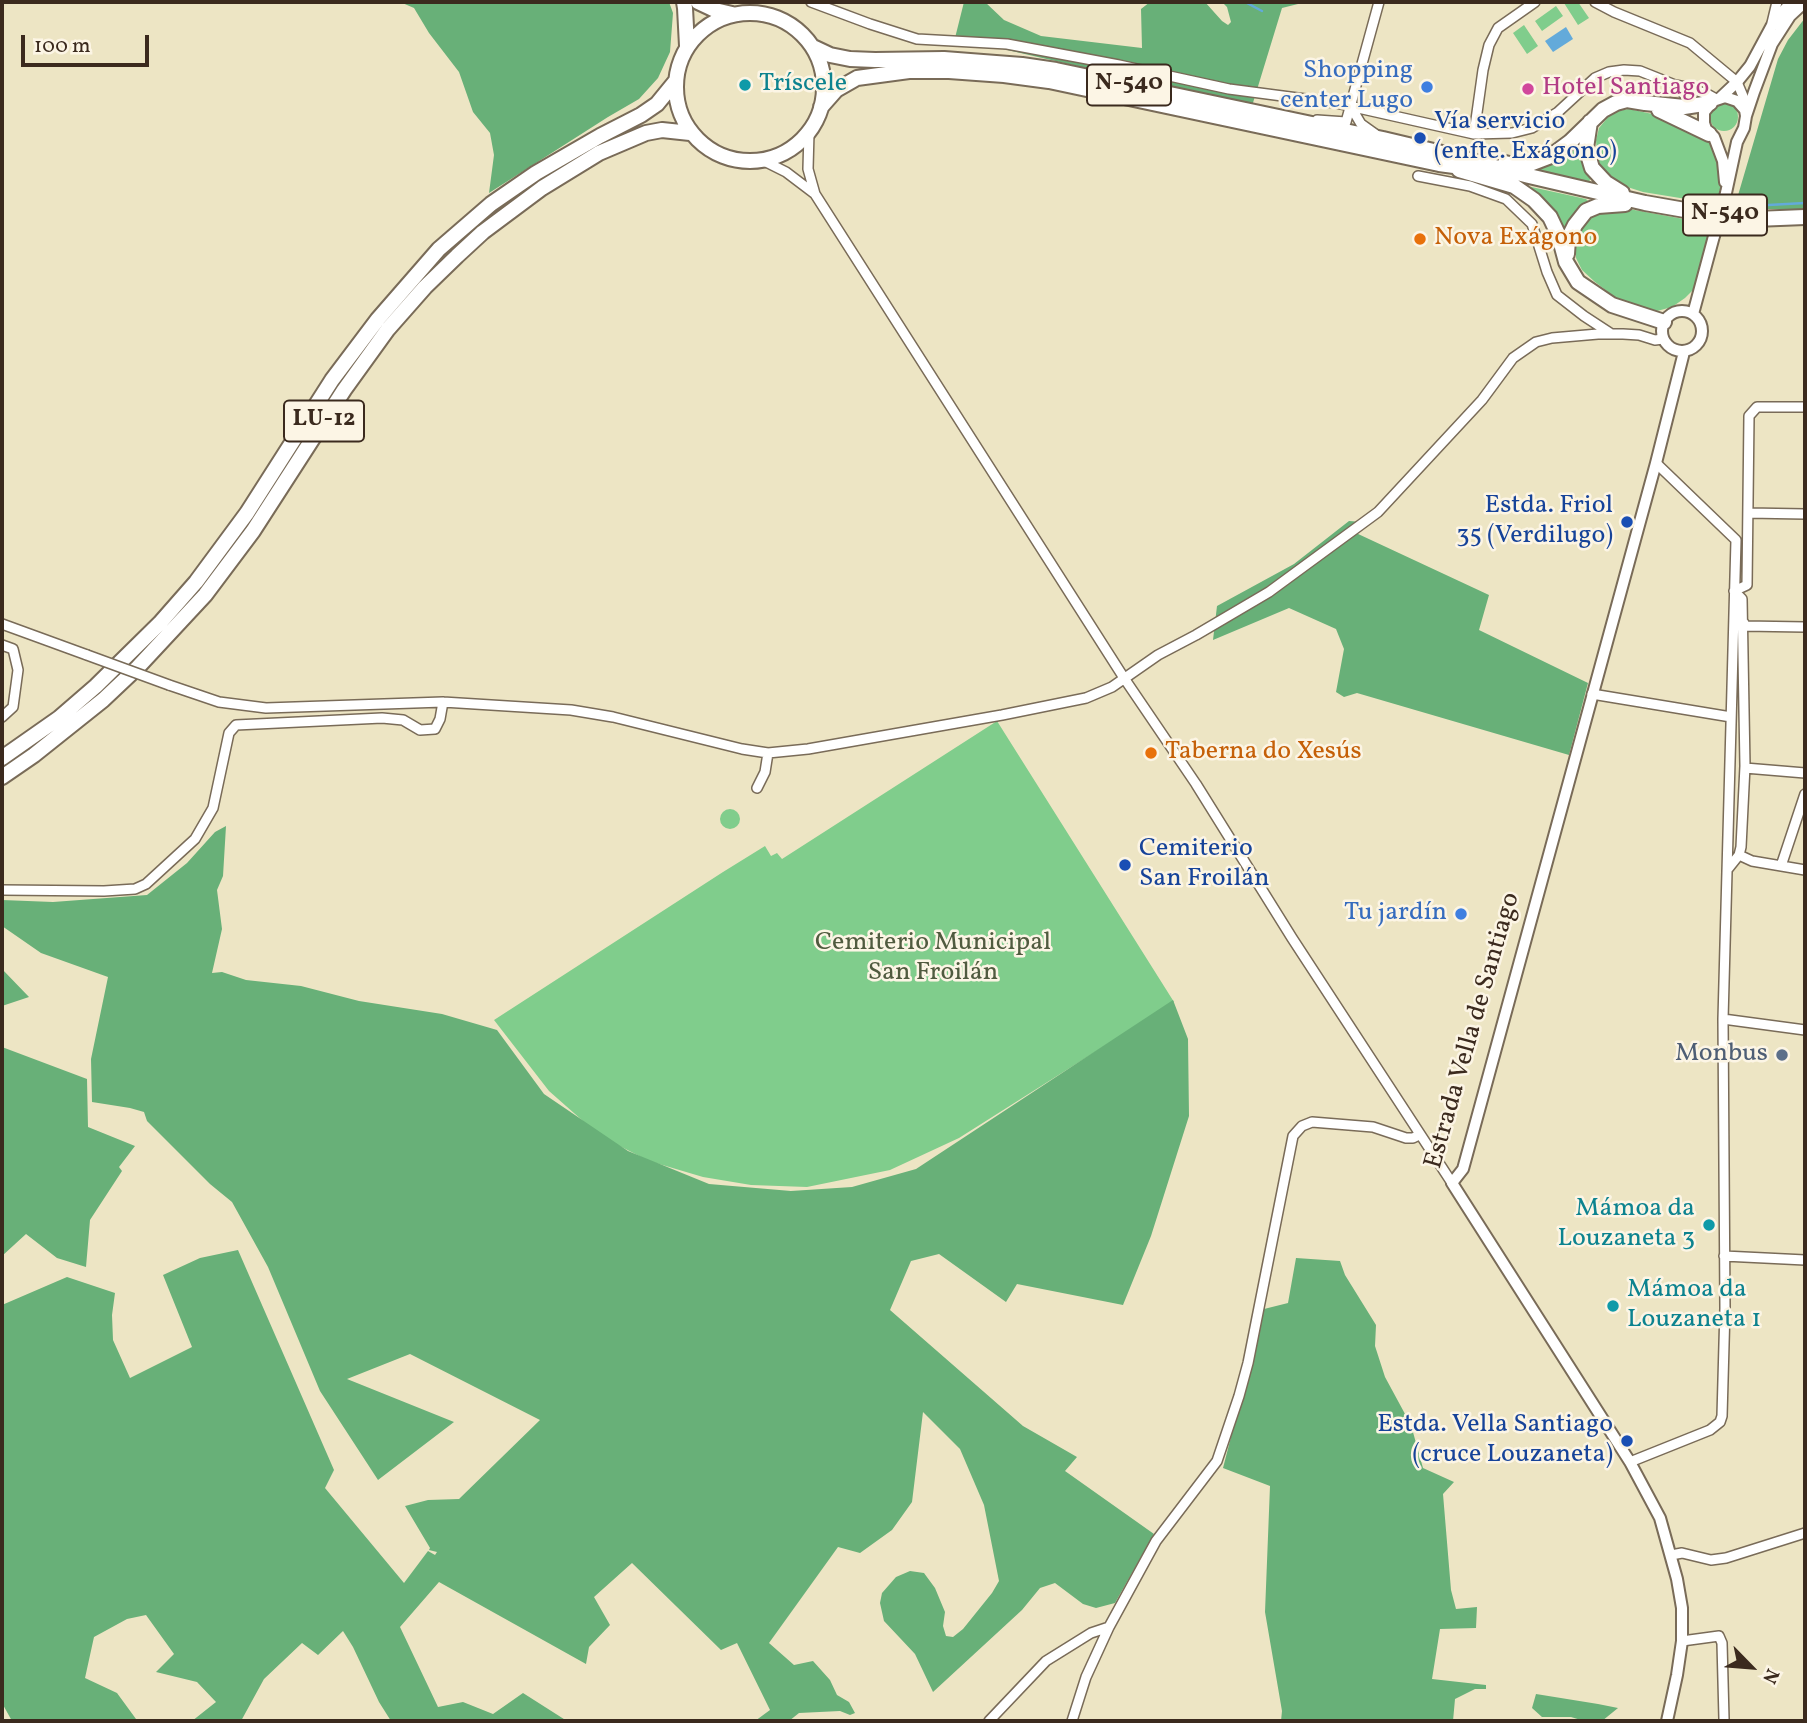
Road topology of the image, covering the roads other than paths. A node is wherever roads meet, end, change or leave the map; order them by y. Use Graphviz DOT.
graph roads {
  1 [pos="684,2"];
  2 [pos="698,2"];
  3 [pos="811,2"];
  4 [pos="1379,2"];
  5 [pos="1535,2"];
  6 [pos="1595,2"];
  7 [pos="1777,2"];
  8 [pos="1792,2"];
  9 [pos="1805,2"];
  10 [pos="732,14"];
  11 [pos="1771,27"];
  12 [pos="687,46"];
  13 [pos="813,47"];
  14 [pos="675,82"];
  15 [pos="1675,85"];
  16 [pos="1733,86"];
  17 [pos="1754,92"];
  18 [pos="1645,103"];
  19 [pos="1709,105"];
  20 [pos="821,107"];
  21 [pos="1351,107"];
  22 [pos="1745,113"];
  23 [pos="1298,121"];
  24 [pos="1590,122"];
  25 [pos="809,132"];
  26 [pos="690,133"];
  27 [pos="1741,133"];
  28 [pos="1474,134"];
  29 [pos="1712,136"];
  30 [pos="1383,139"];
  31 [pos="1441,158"];
  32 [pos="764,161"];
  33 [pos="1418,176"];
  34 [pos="1726,193"];
  35 [pos="815,194"];
  36 [pos="1637,201"];
  37 [pos="1805,217"];
  38 [pos="1566,262"];
  39 [pos="1693,314"];
  40 [pos="1664,322"];
  41 [pos="1612,334"];
  42 [pos="1663,339"];
  43 [pos="1684,352"];
  44 [pos="1805,407"];
  45 [pos="1656,463"];
  46 [pos="1748,513"];
  47 [pos="1805,514"];
  48 [pos="1747,585"];
  49 [pos="1734,591"];
  50 [pos="2,624"];
  51 [pos="1744,626"];
  52 [pos="1805,627"];
  53 [pos="2,645"];
  54 [pos="1125,678"];
  55 [pos="1592,694"];
  56 [pos="443,702"];
  57 [pos="1731,717"];
  58 [pos="2,718"];
  59 [pos="768,753"];
  60 [pos="2,758"];
  61 [pos="1729,766"];
  62 [pos="1744,768"];
  63 [pos="1805,773"];
  64 [pos="2,777"];
  65 [pos="757,788"];
  66 [pos="1805,794"];
  67 [pos="1727,848"];
  68 [pos="1738,854"];
  69 [pos="1781,866"];
  70 [pos="1727,870"];
  71 [pos="1805,870"];
  72 [pos="2,890"];
  73 [pos="1723,1020"];
  74 [pos="1805,1030"];
  75 [pos="1419,1135"];
  76 [pos="1452,1183"];
  77 [pos="1724,1256"];
  78 [pos="1805,1260"];
  79 [pos="1630,1462"];
  80 [pos="1805,1534"];
  81 [pos="1671,1555"];
  82 [pos="1109,1627"];
  83 [pos="1682,1640"];
  84 [pos="1724,1719"];
  85 [pos="989,1721"];
  86 [pos="1072,1721"];
  87 [pos="1667,1721"];
  1 -- 12 [label="highway, N-540"];
  2 -- 10 [label="highway, N-540"];
  3 -- 21 [label="street"];
  4 -- 21 [label="street"];
  5 -- 28 [label="street"];
  6 -- 16 [label="street"];
  7 -- 11 [label="street"];
  8 -- 11 [label="main road"];
  9 -- 17 [label="main road"];
  10 -- 12 [label="highway, N-540"];
  10 -- 13 [label="highway, N-540"];
  11 -- 16 [label="main road"];
  11 -- 17 [label="street"];
  12 -- 14 [label="highway, N-540"];
  13 -- 20 [label="highway, N-540"];
  13 -- 23 [label="highway, N-540"];
  14 -- 26 [label="highway, N-540"];
  14 -- 60 [label="highway, LU-12"];
  15 -- 19 [label="street"];
  15 -- 19 [label="street"];
  15 -- 28 [label="street"];
  16 -- 19 [label="main road"];
  16 -- 22 [label="street"];
  17 -- 22 [label="main road"];
  18 -- 19 [label="highway"];
  18 -- 24 [label="highway"];
  18 -- 29 [label="highway"];
  19 -- 22 [label="main road"];
  19 -- 29 [label="main road"];
  20 -- 25 [label="highway, N-540"];
  20 -- 31 [label="highway, N-540"];
  21 -- 23 [label="street"];
  21 -- 28 [label="street"];
  21 -- 30 [label="street"];
  22 -- 27 [label="main road"];
  23 -- 30 [label="highway, N-540"];
  24 -- 31 [label="highway"];
  24 -- 36 [label="highway"];
  25 -- 32 [label="highway, N-540"];
  25 -- 35 [label="street"];
  26 -- 32 [label="highway, N-540"];
  26 -- 64 [label="highway, LU-12"];
  27 -- 29 [label="main road"];
  27 -- 34 [label="main road, Estrada Vella de Santiago"];
  29 -- 34 [label="main road"];
  30 -- 31 [label="highway, N-540"];
  31 -- 36 [label="highway, N-540"];
  31 -- 38 [label="highway"];
  32 -- 35 [label="street"];
  33 -- 41 [label="street"];
  34 -- 39 [label="main road, Estrada Vella de Santiago, bridge"];
  35 -- 54 [label="street"];
  36 -- 37 [label="highway, N-540"];
  36 -- 38 [label="highway"];
  38 -- 40 [label="highway"];
  39 -- 40 [label="main road"];
  39 -- 43 [label="main road, Estrada Vella de Santiago"];
  40 -- 42 [label="main road"];
  41 -- 42 [label="street"];
  41 -- 54 [label="street"];
  42 -- 43 [label="main road"];
  43 -- 45 [label="main road, Estrada Vella de Santiago"];
  44 -- 46 [label="street"];
  45 -- 49 [label="street"];
  45 -- 55 [label="main road, Estrada Vella de Santiago"];
  46 -- 47 [label="street"];
  46 -- 48 [label="street"];
  48 -- 49 [label="street"];
  48 -- 51 [label="street"];
  49 -- 51 [label="street"];
  49 -- 57 [label="street"];
  50 -- 56 [label="street, bridge"];
  51 -- 52 [label="street"];
  51 -- 62 [label="street"];
  53 -- 58 [label="street"];
  54 -- 59 [label="street"];
  54 -- 75 [label="street"];
  55 -- 57 [label="street"];
  55 -- 76 [label="main road, Estrada Vella de Santiago"];
  56 -- 59 [label="street"];
  56 -- 72 [label="street"];
  57 -- 61 [label="street"];
  59 -- 65 [label="street"];
  61 -- 62 [label="street"];
  61 -- 67 [label="street"];
  62 -- 63 [label="street"];
  62 -- 68 [label="street"];
  66 -- 69 [label="street"];
  67 -- 68 [label="street"];
  67 -- 70 [label="street"];
  68 -- 69 [label="street"];
  68 -- 70 [label="street"];
  69 -- 71 [label="street"];
  70 -- 73 [label="street"];
  73 -- 74 [label="street"];
  73 -- 77 [label="street"];
  75 -- 76 [label="street"];
  75 -- 82 [label="street"];
  76 -- 79 [label="main road, Estrada Vella de Santiago"];
  77 -- 78 [label="street"];
  77 -- 79 [label="street"];
  79 -- 81 [label="main road, Estrada Vella de Santiago"];
  80 -- 81 [label="street"];
  81 -- 83 [label="main road, Estrada Vella de Santiago"];
  82 -- 85 [label="street"];
  82 -- 86 [label="street"];
  83 -- 84 [label="street"];
  83 -- 87 [label="main road, Estrada Vella de Santiago"];
}
